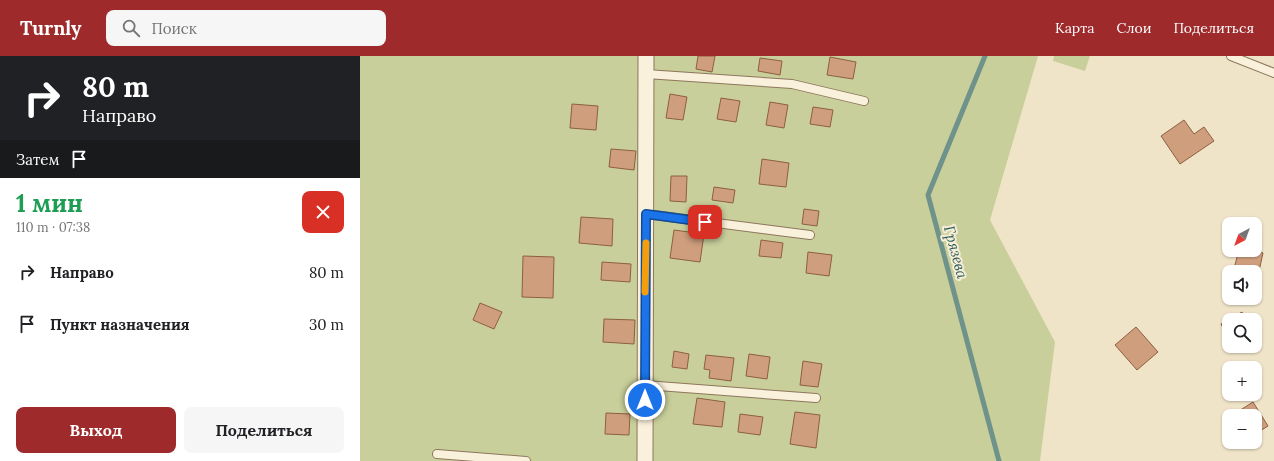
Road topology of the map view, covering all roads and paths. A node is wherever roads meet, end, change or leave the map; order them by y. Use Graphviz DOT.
graph roads {
  1 [pos="646,56"];
  2 [pos="1231,56"];
  3 [pos="1274,73"];
  4 [pos="646,74"];
  5 [pos="864,100"];
  6 [pos="646,214"];
  7 [pos="810,235"];
  8 [pos="645,385"];
  9 [pos="816,398"];
  10 [pos="437,454"];
  11 [pos="526,461"];
  12 [pos="645,461"];
  1 -- 4 [label="street"];
  2 -- 3 [label="lane"];
  4 -- 5 [label="lane"];
  4 -- 6 [label="street"];
  6 -- 7 [label="lane"];
  6 -- 8 [label="street"];
  8 -- 9 [label="lane"];
  8 -- 12 [label="street"];
  10 -- 11 [label="lane"];
}
